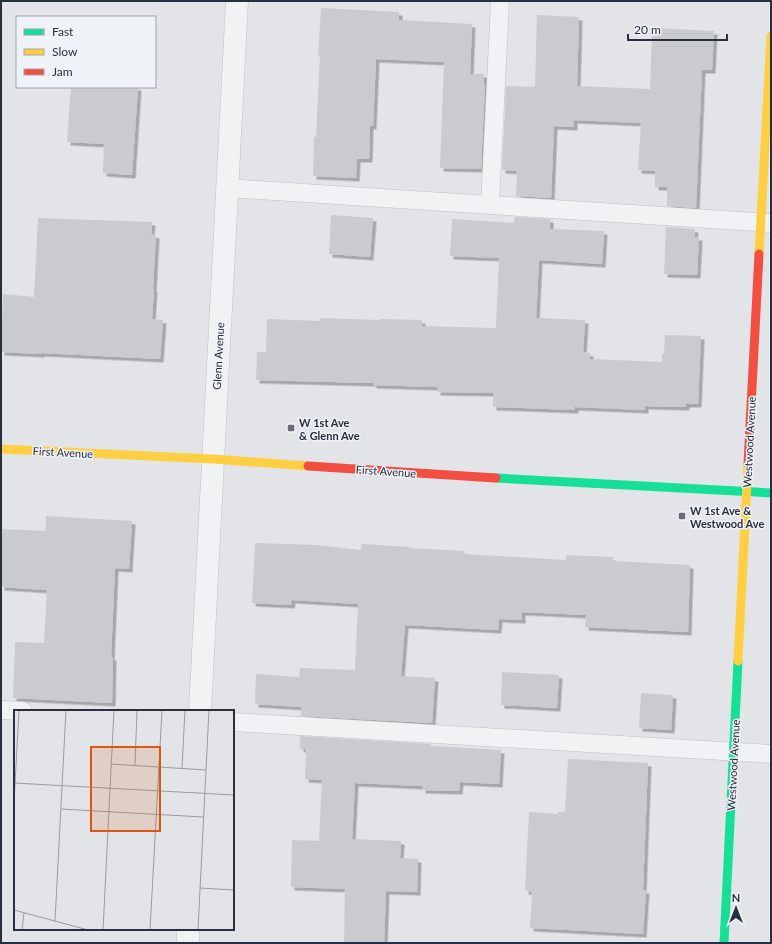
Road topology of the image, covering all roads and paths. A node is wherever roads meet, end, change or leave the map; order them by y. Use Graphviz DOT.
graph roads {
  1 [pos="237,1"];
  2 [pos="500,1"];
  3 [pos="771,36"];
  4 [pos="226,188"];
  5 [pos="490,205"];
  6 [pos="766,223"];
  7 [pos="1,449"];
  8 [pos="213,459"];
  9 [pos="747,492"];
  10 [pos="771,493"];
  11 [pos="1,710"];
  12 [pos="200,710"];
  13 [pos="14,711"];
  14 [pos="234,722"];
  15 [pos="734,752"];
  16 [pos="771,754"];
  17 [pos="188,930"];
  18 [pos="188,943"];
  19 [pos="724,943"];
  1 -- 4 [label="street, Glenn Avenue"];
  2 -- 5 [label="lane"];
  3 -- 6 [label="street, Westwood Avenue"];
  4 -- 5 [label="lane"];
  4 -- 8 [label="street, Glenn Avenue"];
  5 -- 6 [label="lane"];
  6 -- 9 [label="street, Westwood Avenue"];
  7 -- 8 [label="street, First Avenue"];
  8 -- 9 [label="street, First Avenue"];
  8 -- 12 [label="street, Glenn Avenue"];
  9 -- 10 [label="street, First Avenue"];
  9 -- 15 [label="street, Westwood Avenue"];
  11 -- 13 [label="lane"];
  14 -- 15 [label="lane"];
  15 -- 16 [label="lane"];
  15 -- 19 [label="street, Westwood Avenue"];
  17 -- 18 [label="street"];
}
